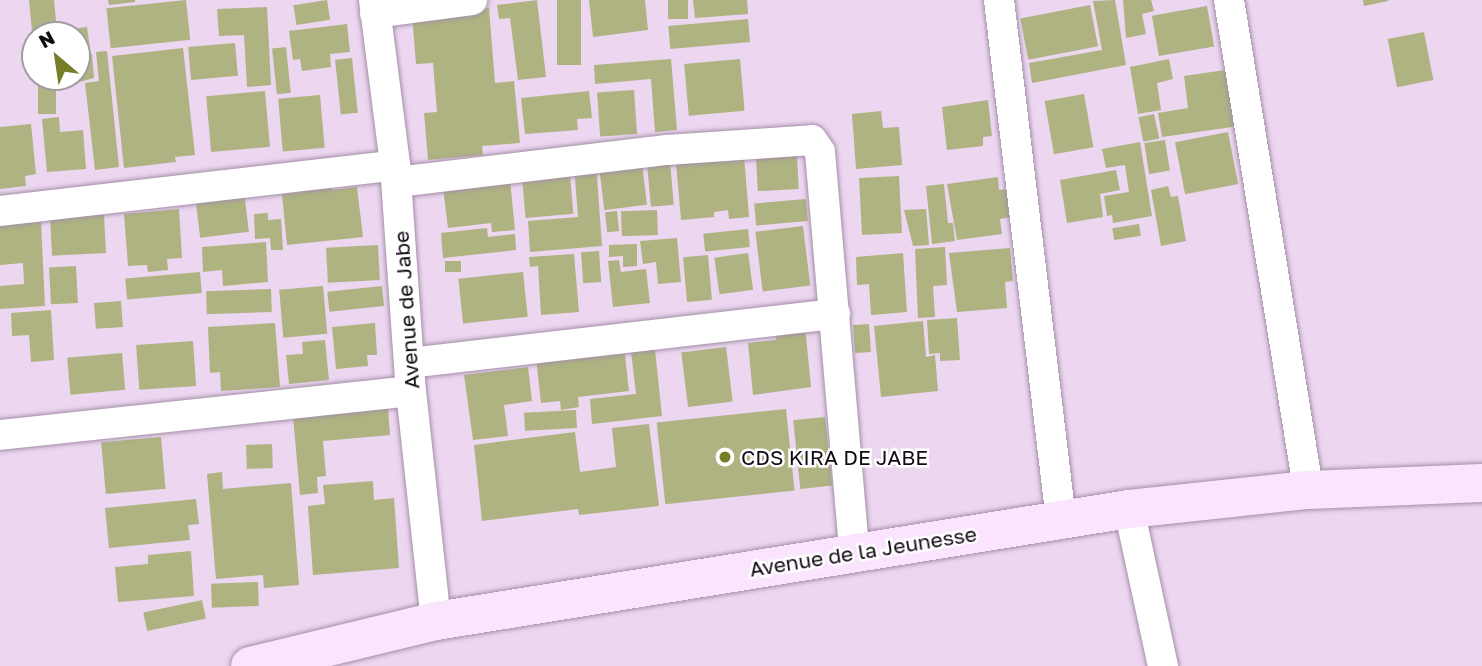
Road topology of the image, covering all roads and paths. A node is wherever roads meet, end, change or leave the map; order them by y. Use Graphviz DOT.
graph roads {
  1 [pos="472,0"];
  2 [pos="999,0"];
  3 [pos="1229,0"];
  4 [pos="375,6"];
  5 [pos="396,173"];
  6 [pos="0,211"];
  7 [pos="835,314"];
  8 [pos="410,377"];
  9 [pos="0,435"];
  10 [pos="1482,483"];
  11 [pos="1308,490"];
  12 [pos="1129,509"];
  13 [pos="1061,520"];
  14 [pos="854,551"];
  15 [pos="436,621"];
  16 [pos="250,666"];
  17 [pos="1163,666"];
  1 -- 4 [label="street"];
  2 -- 13 [label="street"];
  3 -- 11 [label="street"];
  4 -- 5 [label="street, Avenue de Jabe"];
  5 -- 6 [label="street"];
  5 -- 7 [label="street"];
  5 -- 8 [label="street, Avenue de Jabe"];
  7 -- 8 [label="street"];
  7 -- 14 [label="street"];
  8 -- 9 [label="street"];
  8 -- 15 [label="street, Avenue de Jabe"];
  10 -- 11 [label="street, Avenue de la Jeunesse"];
  11 -- 12 [label="street, Avenue de la Jeunesse"];
  12 -- 13 [label="street, Avenue de la Jeunesse"];
  12 -- 17 [label="street"];
  13 -- 14 [label="street, Avenue de la Jeunesse"];
  14 -- 15 [label="street, Avenue de la Jeunesse"];
  15 -- 16 [label="street, Avenue de la Jeunesse"];
}
